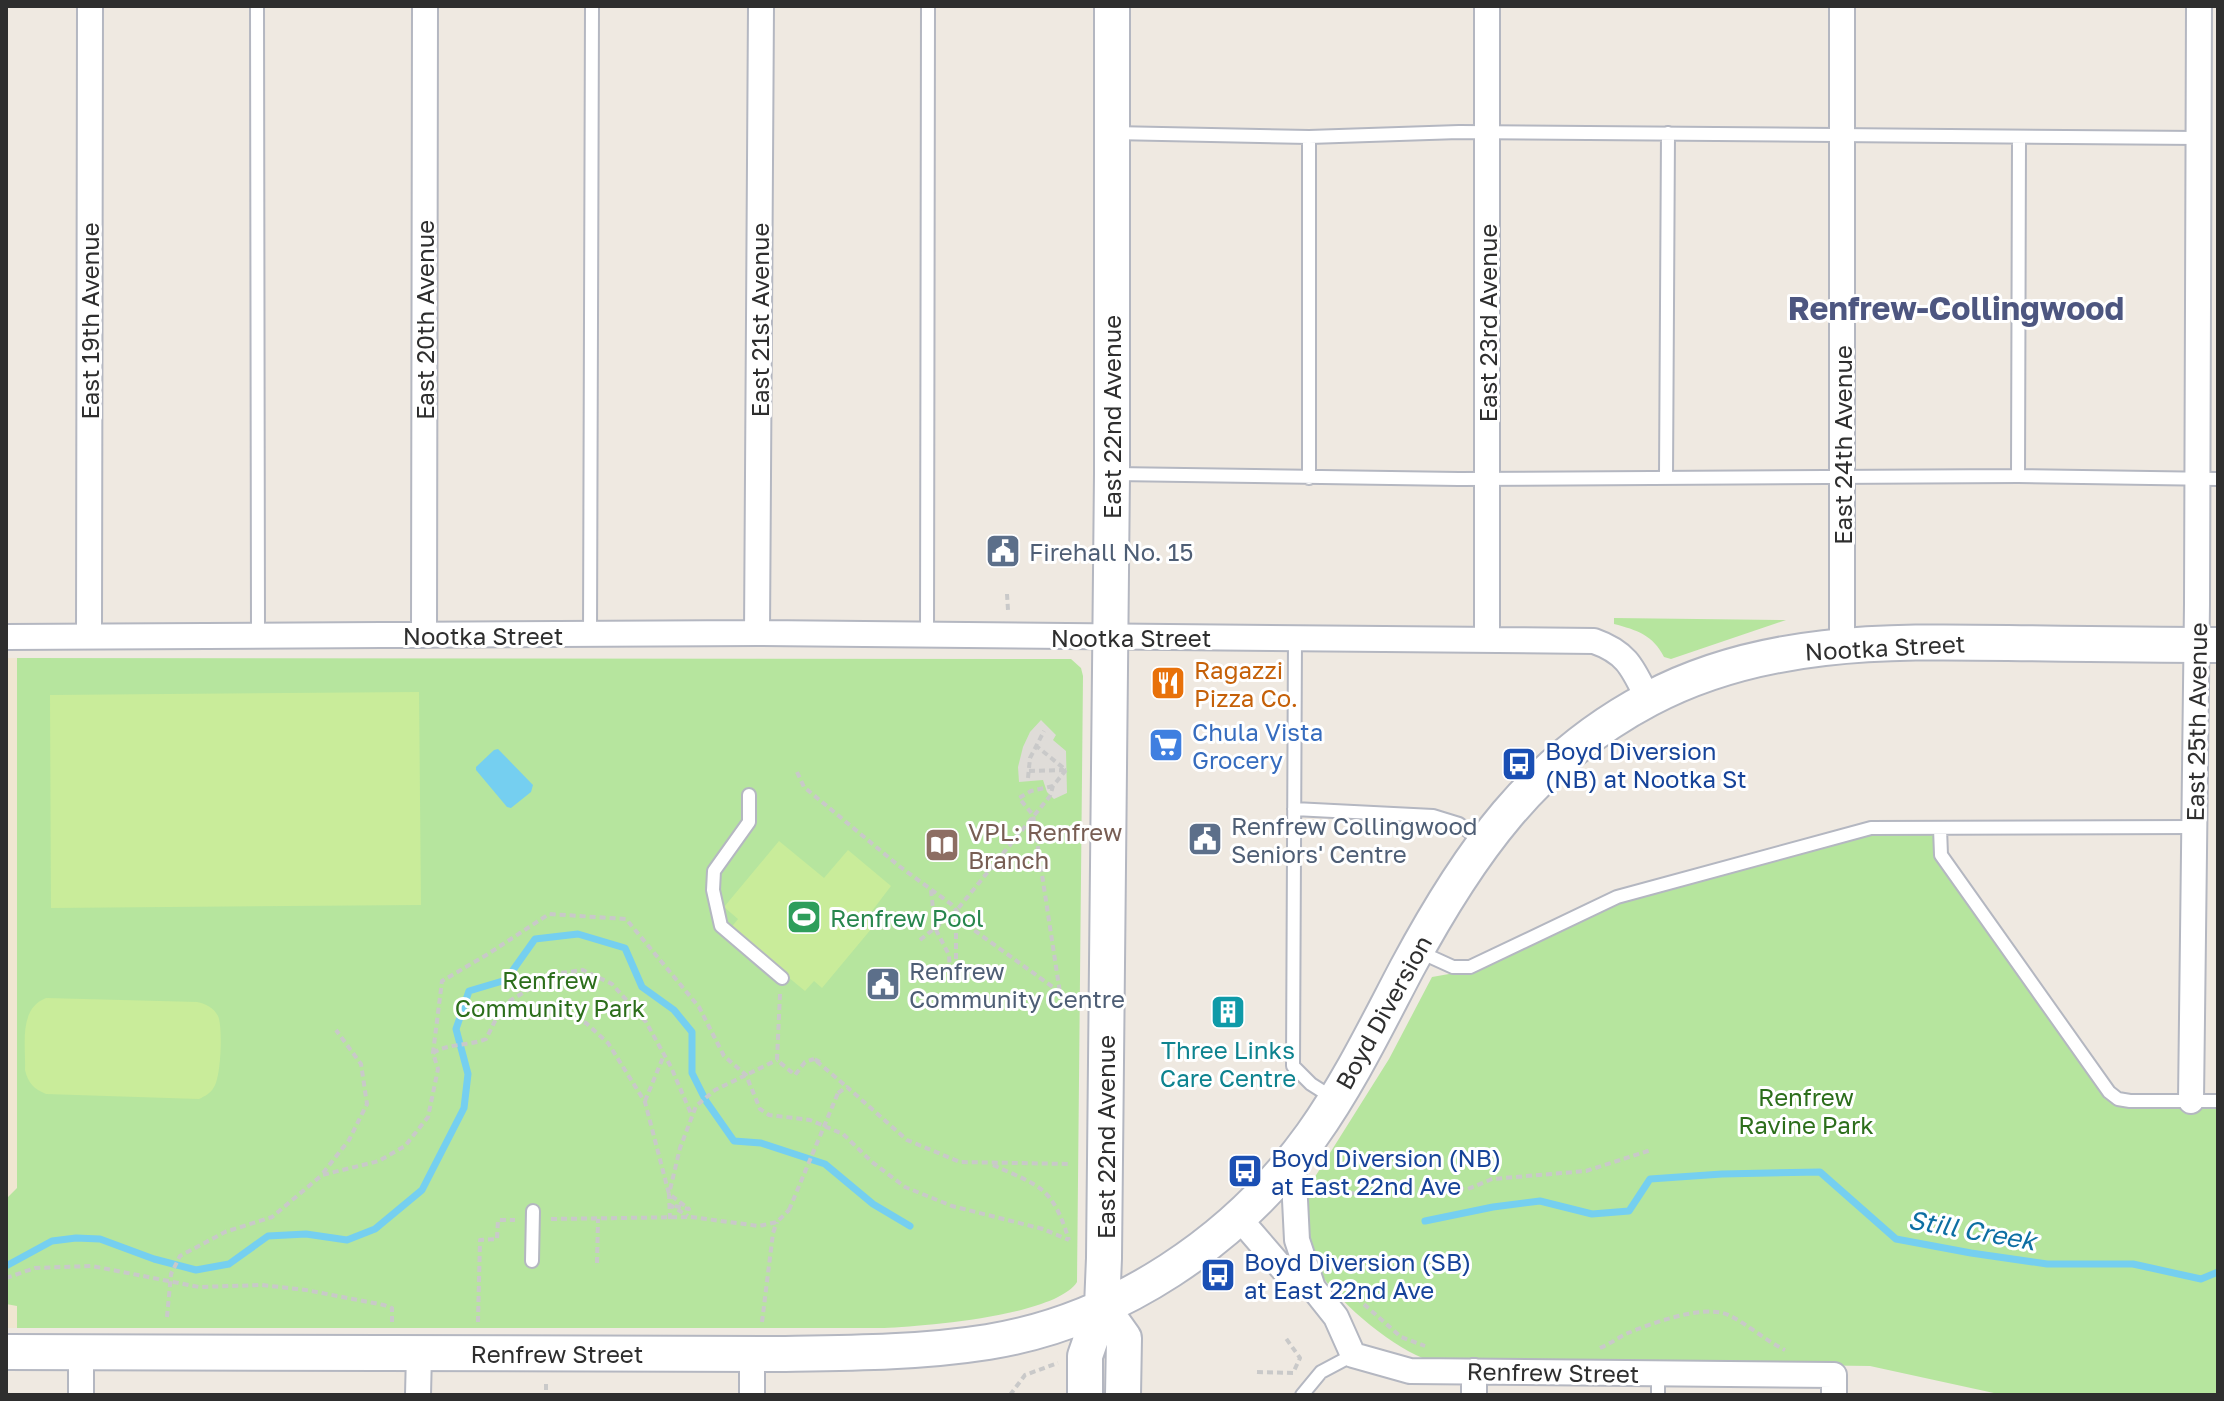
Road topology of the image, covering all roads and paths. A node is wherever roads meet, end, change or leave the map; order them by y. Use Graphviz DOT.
graph roads {
  1 [pos="90,6"];
  2 [pos="257,6"];
  3 [pos="425,6"];
  4 [pos="592,6"];
  5 [pos="761,6"];
  6 [pos="928,6"];
  7 [pos="1112,6"];
  8 [pos="1487,6"];
  9 [pos="1842,6"];
  10 [pos="2199,6"];
  11 [pos="1487,132"];
  12 [pos="1110,133"];
  13 [pos="1668,133"];
  14 [pos="1842,134"];
  15 [pos="1309,137"];
  16 [pos="2019,138"];
  17 [pos="2199,138"];
  18 [pos="1112,474"];
  19 [pos="2018,476"];
  20 [pos="1666,477"];
  21 [pos="1309,478"];
  22 [pos="1488,478"];
  23 [pos="1842,479"];
  24 [pos="2208,479"];
  25 [pos="1007,594"];
  26 [pos="1008,610"];
  27 [pos="757,633"];
  28 [pos="424,635"];
  29 [pos="590,635"];
  30 [pos="89,636"];
  31 [pos="258,636"];
  32 [pos="927,636"];
  33 [pos="6,637"];
  34 [pos="1110,637"];
  35 [pos="1295,638"];
  36 [pos="1487,640"];
  37 [pos="1842,645"];
  38 [pos="2207,645"];
  39 [pos="1648,699"];
  40 [pos="1044,731"];
  41 [pos="1035,745"];
  42 [pos="1068,770"];
  43 [pos="1028,771"];
  44 [pos="797,772"];
  45 [pos="1028,778"];
  46 [pos="1053,786"];
  47 [pos="749,795"];
  48 [pos="1294,809"];
  49 [pos="1033,815"];
  50 [pos="2195,827"];
  51 [pos="1940,828"];
  52 [pos="1483,842"];
  53 [pos="931,890"];
  54 [pos="956,911"];
  55 [pos="935,928"];
  56 [pos="920,940"];
  57 [pos="1417,950"];
  58 [pos="782,978"];
  59 [pos="1061,995"];
  60 [pos="1068,998"];
  61 [pos="503,1005"];
  62 [pos="336,1030"];
  63 [pos="433,1053"];
  64 [pos="664,1055"];
  65 [pos="814,1059"];
  66 [pos="777,1060"];
  67 [pos="820,1062"];
  68 [pos="746,1075"];
  69 [pos="847,1087"];
  70 [pos="1335,1099"];
  71 [pos="2191,1101"];
  72 [pos="2218,1101"];
  73 [pos="645,1102"];
  74 [pos="692,1116"];
  75 [pos="1651,1150"];
  76 [pos="1293,1160"];
  77 [pos="991,1164"];
  78 [pos="1070,1164"];
  79 [pos="322,1175"];
  80 [pos="669,1194"];
  81 [pos="1314,1194"];
  82 [pos="670,1205"];
  83 [pos="533,1215"];
  84 [pos="691,1217"];
  85 [pos="1238,1217"];
  86 [pos="598,1219"];
  87 [pos="670,1219"];
  88 [pos="777,1222"];
  89 [pos="532,1261"];
  90 [pos="597,1263"];
  91 [pos="6,1278"];
  92 [pos="171,1281"];
  93 [pos="1313,1288"];
  94 [pos="1348,1290"];
  95 [pos="1102,1307"];
  96 [pos="167,1317"];
  97 [pos="478,1322"];
  98 [pos="392,1328"];
  99 [pos="1285,1337"];
  100 [pos="757,1338"];
  101 [pos="1426,1346"];
  102 [pos="1594,1349"];
  103 [pos="6,1352"];
  104 [pos="81,1352"];
  105 [pos="419,1353"];
  106 [pos="1353,1355"];
  107 [pos="1060,1363"];
  108 [pos="1257,1372"];
  109 [pos="1801,1373"];
  110 [pos="1474,1383"];
  111 [pos="546,1384"];
  112 [pos="1658,1384"];
  113 [pos="1834,1385"];
  114 [pos="81,1395"];
  115 [pos="418,1395"];
  116 [pos="546,1395"];
  117 [pos="752,1395"];
  118 [pos="1010,1395"];
  119 [pos="1085,1395"];
  120 [pos="1123,1395"];
  121 [pos="1302,1395"];
  1 -- 30 [label="street, East 19th Avenue"];
  2 -- 31 [label="lane"];
  3 -- 28 [label="street, East 20th Avenue"];
  4 -- 29 [label="lane"];
  5 -- 27 [label="street, East 21st Avenue"];
  6 -- 32 [label="lane"];
  7 -- 12 [label="street, East 22nd Avenue"];
  8 -- 11 [label="street, East 23rd Avenue"];
  9 -- 14 [label="street, East 24th Avenue"];
  10 -- 17 [label="street, East 25th Avenue"];
  11 -- 13 [label="lane"];
  11 -- 15 [label="lane"];
  11 -- 22 [label="street, East 23rd Avenue"];
  12 -- 15 [label="lane"];
  12 -- 18 [label="street, East 22nd Avenue"];
  13 -- 14 [label="lane"];
  13 -- 20 [label="lane"];
  14 -- 16 [label="lane"];
  14 -- 23 [label="street, East 24th Avenue"];
  15 -- 21 [label="lane"];
  16 -- 17 [label="lane"];
  16 -- 19 [label="lane"];
  17 -- 24 [label="street, East 25th Avenue"];
  18 -- 21 [label="lane"];
  18 -- 34 [label="street, East 22nd Avenue"];
  19 -- 23 [label="lane"];
  19 -- 24 [label="lane"];
  20 -- 22 [label="lane"];
  20 -- 23 [label="lane"];
  21 -- 22 [label="lane"];
  22 -- 36 [label="street, East 23rd Avenue"];
  23 -- 37 [label="street, East 24th Avenue"];
  24 -- 38 [label="street, East 25th Avenue"];
  25 -- 26 [label="path"];
  27 -- 29 [label="street, Nootka Street"];
  27 -- 32 [label="street, Nootka Street"];
  28 -- 29 [label="street, Nootka Street"];
  28 -- 31 [label="street, Nootka Street"];
  30 -- 31 [label="street, Nootka Street"];
  30 -- 33 [label="street, Nootka Street"];
  32 -- 34 [label="street, Nootka Street"];
  34 -- 35 [label="street, Nootka Street"];
  34 -- 95 [label="street, East 22nd Avenue"];
  35 -- 36 [label="street, Nootka Street"];
  35 -- 48 [label="lane"];
  36 -- 39 [label="street, Nootka Street"];
  37 -- 38 [label="street, Nootka Street"];
  37 -- 39 [label="street, Nootka Street"];
  38 -- 50 [label="street, East 25th Avenue"];
  39 -- 52 [label="street, Boyd Diversion"];
  40 -- 41 [label="path"];
  41 -- 42 [label="path"];
  41 -- 43 [label="path"];
  42 -- 43 [label="path"];
  42 -- 46 [label="path"];
  43 -- 45 [label="path"];
  44 -- 53 [label="path"];
  46 -- 49 [label="path"];
  46 -- 49 [label="path"];
  47 -- 58 [label="lane"];
  48 -- 52 [label="lane"];
  48 -- 70 [label="lane"];
  49 -- 54 [label="path"];
  49 -- 59 [label="path"];
  50 -- 51 [label="lane"];
  50 -- 71 [label="street, East 25th Avenue"];
  51 -- 57 [label="lane"];
  51 -- 71 [label="lane"];
  52 -- 57 [label="street, Boyd Diversion"];
  53 -- 54 [label="path"];
  53 -- 55 [label="path"];
  54 -- 55 [label="path"];
  54 -- 55 [label="path"];
  54 -- 59 [label="path"];
  55 -- 56 [label="path"];
  57 -- 70 [label="street, Boyd Diversion"];
  58 -- 66 [label="path"];
  59 -- 60 [label="path"];
  61 -- 63 [label="path"];
  61 -- 64 [label="path"];
  61 -- 73 [label="path"];
  62 -- 79 [label="path"];
  63 -- 68 [label="path"];
  63 -- 79 [label="path"];
  64 -- 73 [label="path"];
  64 -- 74 [label="path"];
  65 -- 66 [label="path"];
  65 -- 67 [label="path"];
  65 -- 69 [label="path"];
  66 -- 68 [label="path"];
  68 -- 74 [label="path"];
  68 -- 77 [label="path"];
  69 -- 77 [label="path"];
  69 -- 88 [label="path, bridge"];
  70 -- 76 [label="street, Boyd Diversion"];
  71 -- 72 [label="lane"];
  73 -- 80 [label="path"];
  74 -- 80 [label="path"];
  75 -- 81 [label="path"];
  76 -- 85 [label="street, Boyd Diversion"];
  76 -- 93 [label="street"];
  77 -- 78 [label="path"];
  79 -- 92 [label="path"];
  80 -- 82 [label="path"];
  80 -- 82 [label="path"];
  82 -- 84 [label="path"];
  82 -- 87 [label="path"];
  83 -- 86 [label="path"];
  83 -- 89 [label="lane"];
  83 -- 97 [label="path"];
  84 -- 87 [label="path"];
  84 -- 88 [label="path"];
  85 -- 93 [label="street"];
  85 -- 95 [label="street, Boyd Diversion"];
  86 -- 87 [label="path"];
  86 -- 90 [label="path"];
  88 -- 100 [label="path"];
  91 -- 92 [label="path"];
  92 -- 96 [label="path"];
  92 -- 98 [label="path"];
  93 -- 106 [label="street"];
  94 -- 101 [label="path"];
  95 -- 100 [label="street, Renfrew Street"];
  95 -- 119 [label="street, East 22nd Avenue"];
  95 -- 120 [label="street"];
  99 -- 108 [label="path"];
  100 -- 105 [label="street, Renfrew Street"];
  100 -- 117 [label="street"];
  102 -- 109 [label="path"];
  103 -- 104 [label="street, Renfrew Street"];
  104 -- 105 [label="street, Renfrew Street"];
  104 -- 114 [label="street"];
  105 -- 115 [label="street"];
  106 -- 110 [label="street, Renfrew Street"];
  106 -- 121 [label="lane"];
  107 -- 118 [label="path"];
  109 -- 112 [label="street, Renfrew Street"];
  109 -- 113 [label="street, Renfrew Street"];
  110 -- 112 [label="street, Renfrew Street"];
  111 -- 116 [label="path"];
}
